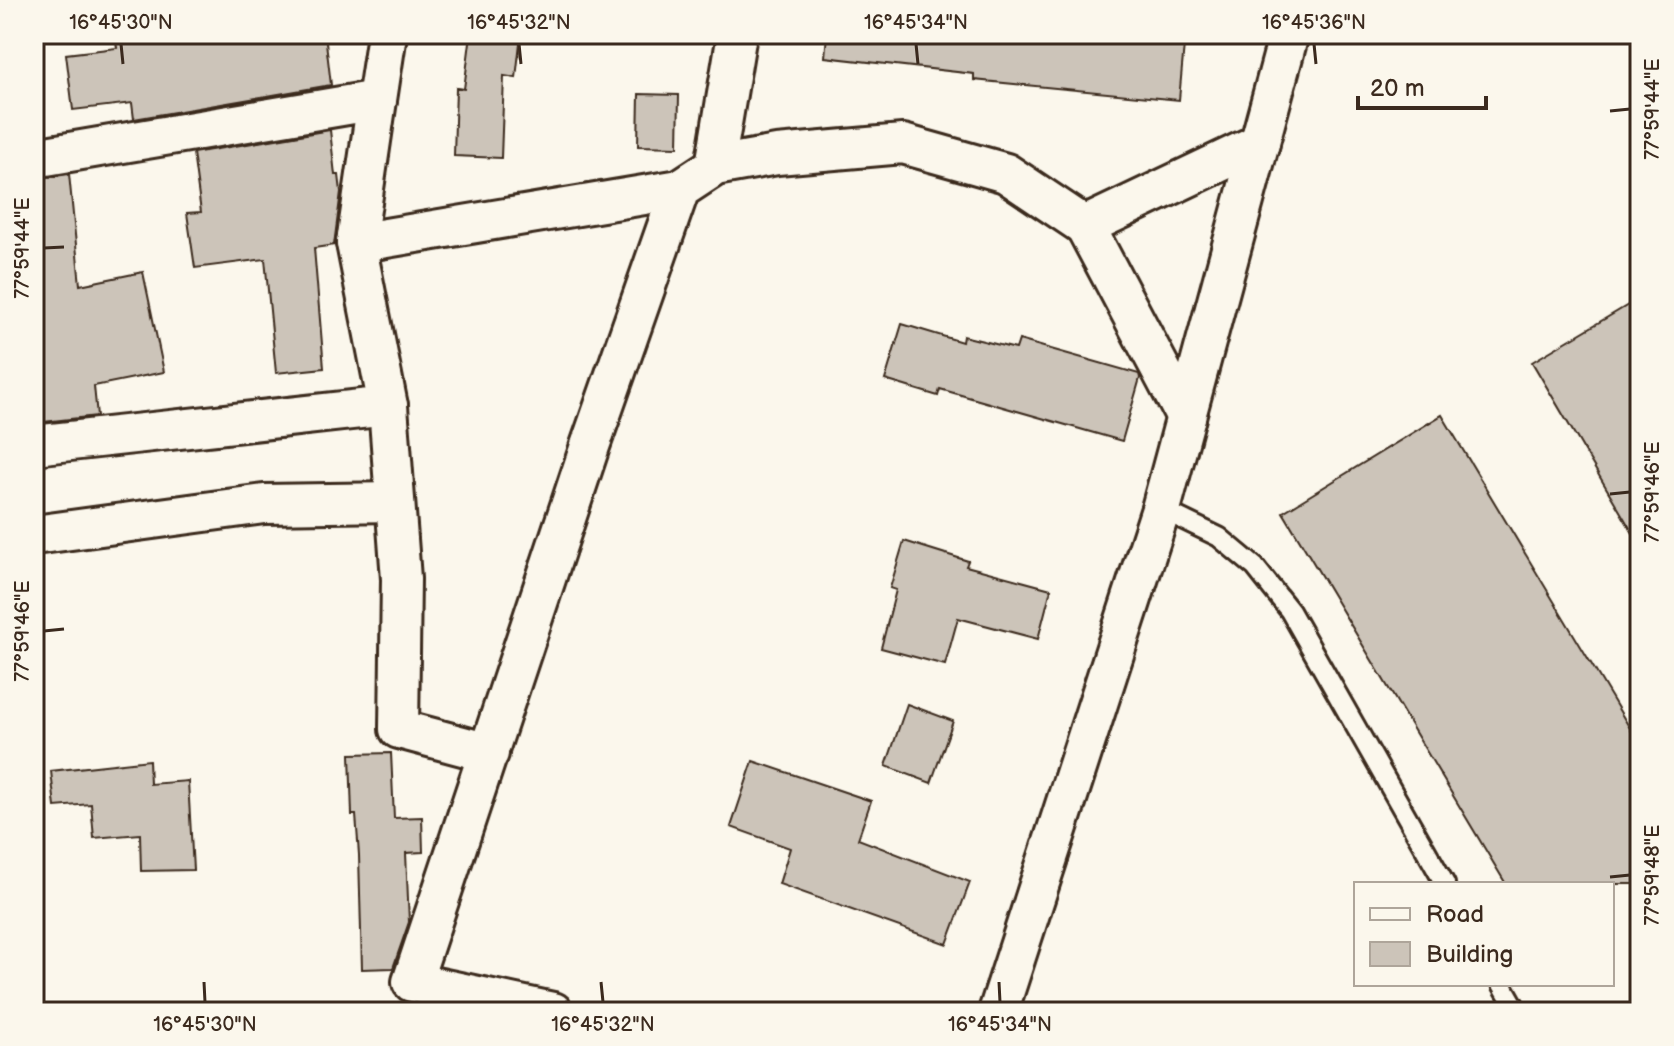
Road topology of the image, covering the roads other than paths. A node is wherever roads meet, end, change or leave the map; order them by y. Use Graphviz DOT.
graph roads {
  1 [pos="387,34"];
  2 [pos="737,34"];
  3 [pos="1289,34"];
  4 [pos="377,100"];
  5 [pos="1260,143"];
  6 [pos="34,158"];
  7 [pos="715,166"];
  8 [pos="680,189"];
  9 [pos="1085,226"];
  10 [pos="356,243"];
  11 [pos="388,406"];
  12 [pos="1186,417"];
  13 [pos="34,445"];
  14 [pos="395,502"];
  15 [pos="1161,509"];
  16 [pos="34,535"];
  17 [pos="489,753"];
  18 [pos="1444,882"];
  19 [pos="1503,986"];
  20 [pos="1513,1010"];
  21 [pos="553,1012"];
  22 [pos="998,1012"];
  1 -- 4 [label="street"];
  2 -- 7 [label="street"];
  3 -- 5 [label="street"];
  4 -- 6 [label="street"];
  4 -- 10 [label="street"];
  5 -- 9 [label="street"];
  5 -- 12 [label="street"];
  7 -- 8 [label="street"];
  7 -- 9 [label="street"];
  8 -- 10 [label="street"];
  8 -- 17 [label="street"];
  9 -- 12 [label="street"];
  10 -- 11 [label="street"];
  11 -- 13 [label="street"];
  11 -- 14 [label="street"];
  12 -- 15 [label="street"];
  14 -- 16 [label="street"];
  14 -- 17 [label="street"];
  15 -- 18 [label="lane"];
  15 -- 22 [label="street"];
  17 -- 21 [label="street"];
  19 -- 20 [label="lane"];
}
